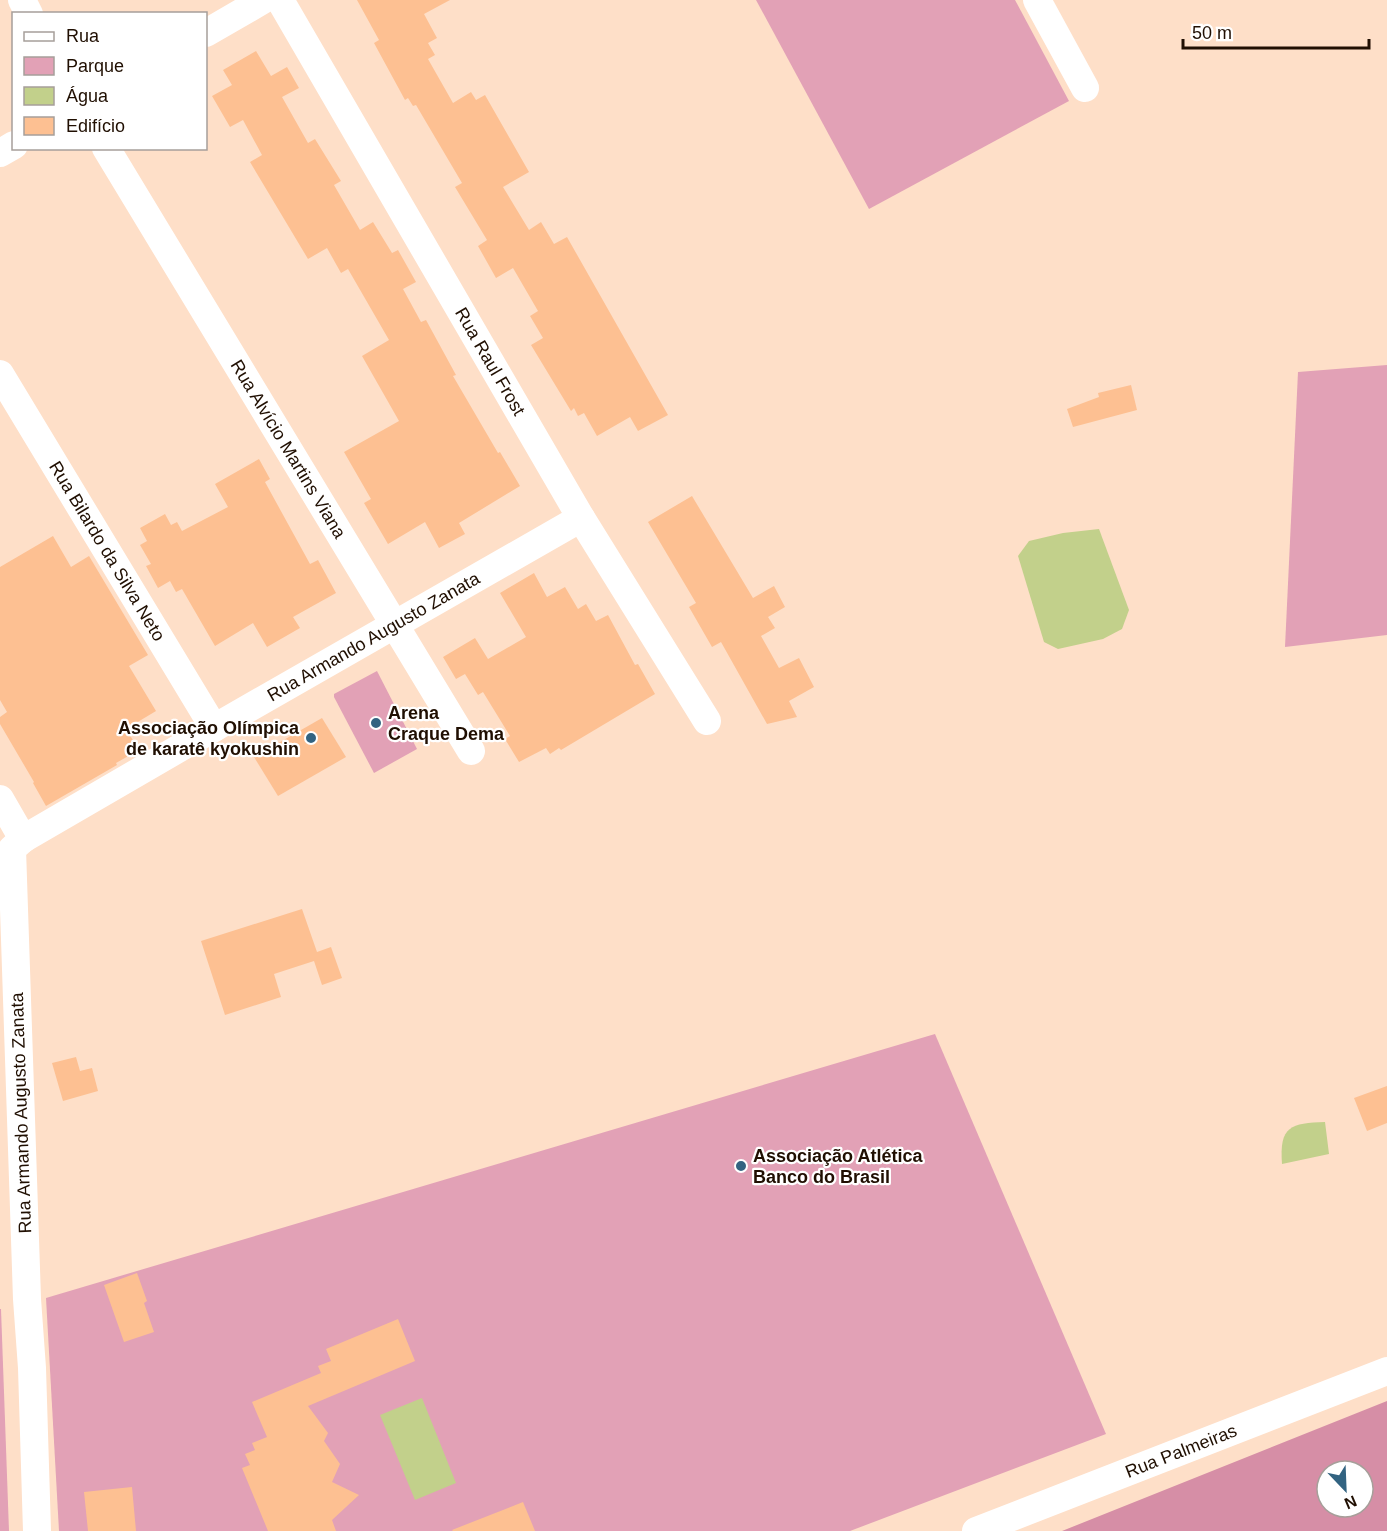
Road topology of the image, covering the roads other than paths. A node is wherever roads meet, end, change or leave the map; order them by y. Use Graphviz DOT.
graph roads {
  1 [pos="263,0"];
  2 [pos="280,0"];
  3 [pos="1037,0"];
  4 [pos="207,32"];
  5 [pos="1085,88"];
  6 [pos="107,150"];
  7 [pos="0,374"];
  8 [pos="581,518"];
  9 [pos="396,625"];
  10 [pos="707,721"];
  11 [pos="214,728"];
  12 [pos="471,751"];
  13 [pos="0,799"];
  14 [pos="23,839"];
  15 [pos="1387,1371"];
  16 [pos="37,1531"];
  17 [pos="976,1531"];
  1 -- 4 [label="street"];
  2 -- 8 [label="street, Rua Raul Frost"];
  3 -- 5 [label="street"];
  6 -- 9 [label="street, Rua Alvício Martins Viana"];
  7 -- 11 [label="street, Rua Bilardo da Silva Neto"];
  8 -- 9 [label="street, Rua Armando Augusto Zanata"];
  8 -- 10 [label="street, Rua Raul Frost"];
  9 -- 11 [label="street, Rua Armando Augusto Zanata"];
  9 -- 12 [label="street, Rua Alvício Martins Viana"];
  11 -- 14 [label="street, Rua Armando Augusto Zanata"];
  13 -- 14 [label="street"];
  14 -- 16 [label="street, Rua Armando Augusto Zanata"];
  15 -- 17 [label="street, Rua Palmeiras"];
}
